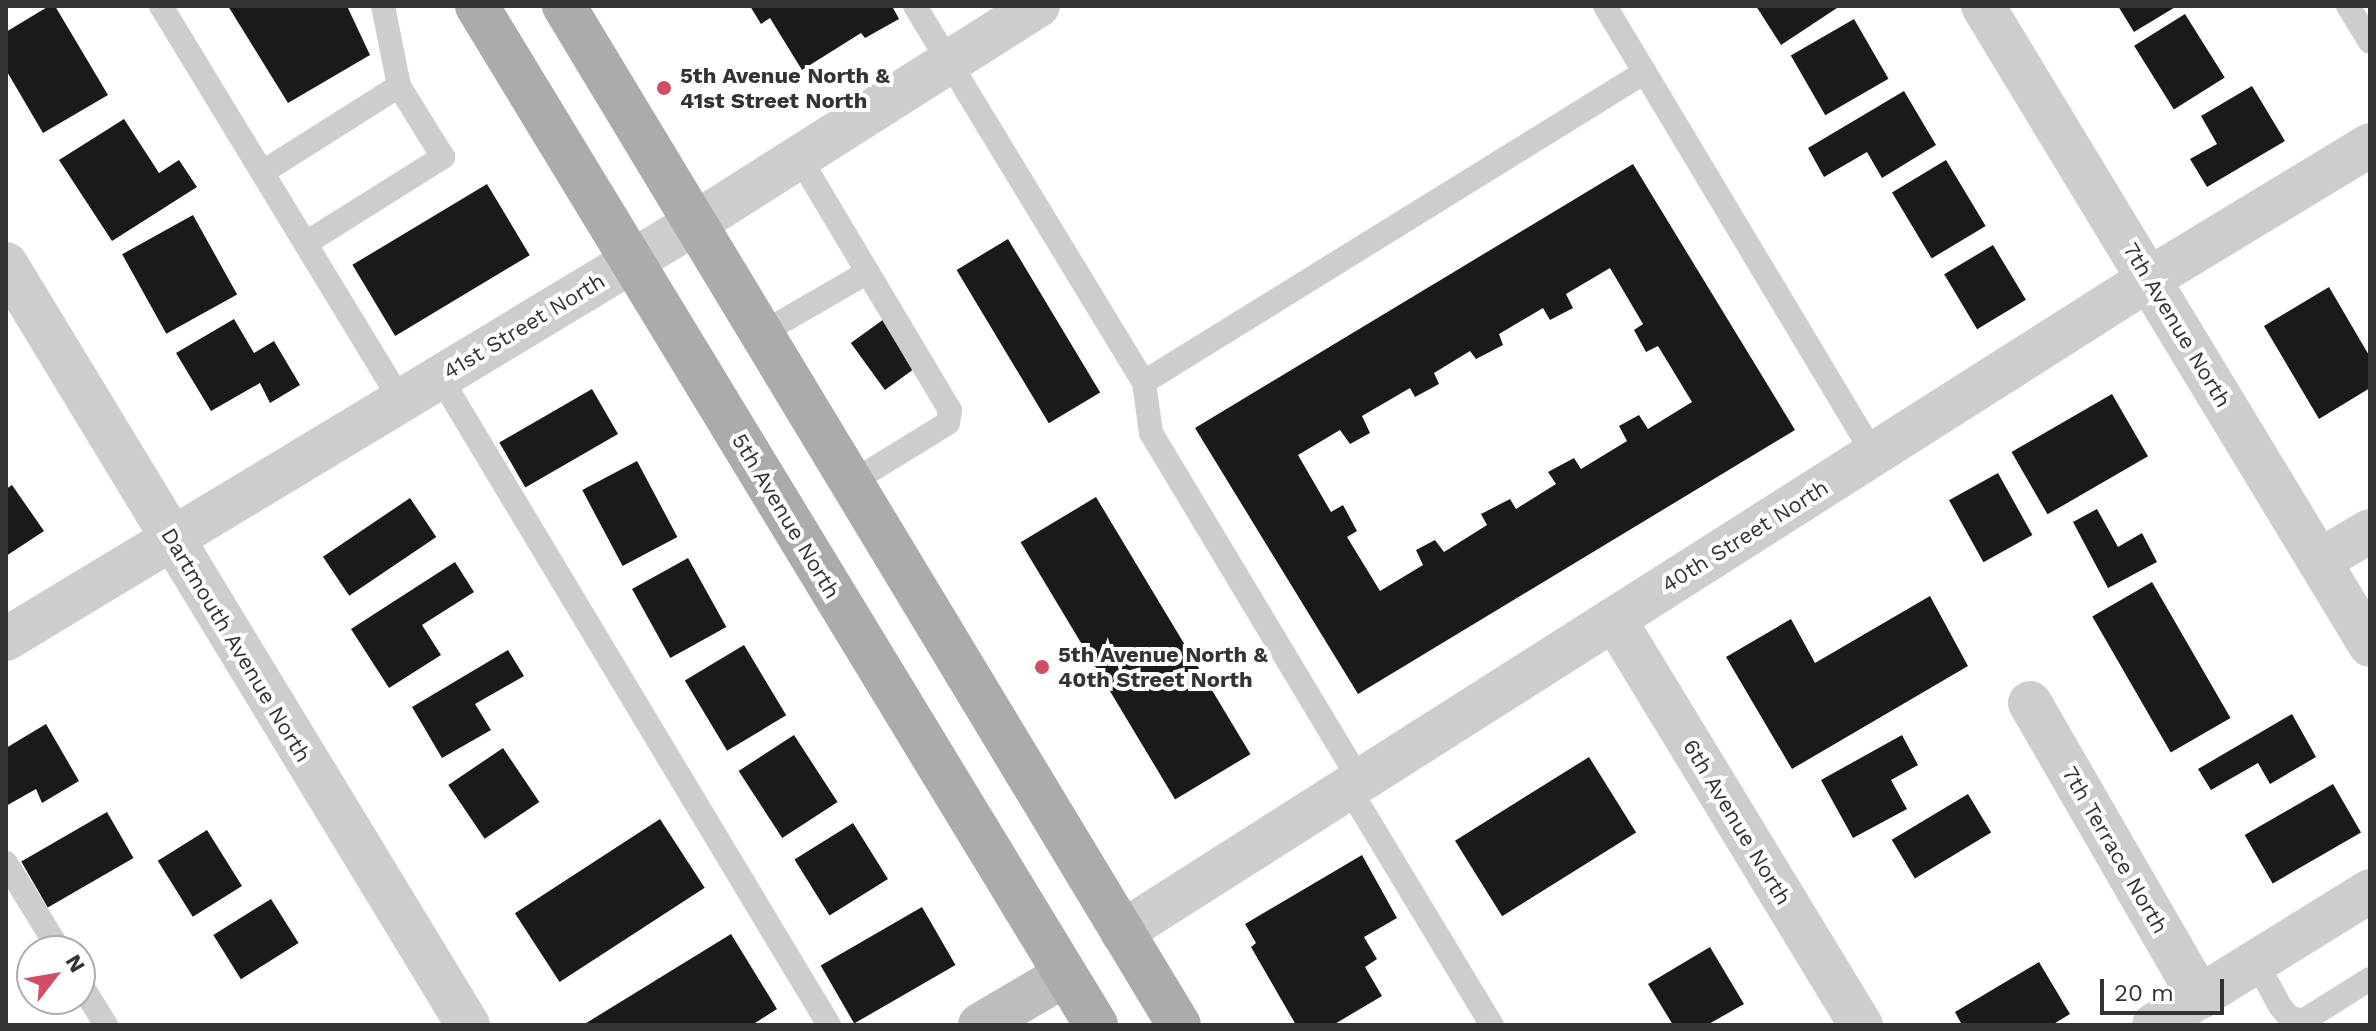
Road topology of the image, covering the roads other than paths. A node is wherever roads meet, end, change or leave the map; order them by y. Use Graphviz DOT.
graph roads {
  1 [pos="161,6"];
  2 [pos="477,6"];
  3 [pos="564,6"];
  4 [pos="915,6"];
  5 [pos="1038,6"];
  6 [pos="1605,6"];
  7 [pos="1983,6"];
  8 [pos="2348,6"];
  9 [pos="387,8"];
  10 [pos="2370,42"];
  11 [pos="949,62"];
  12 [pos="1645,72"];
  13 [pos="399,86"];
  14 [pos="2370,145"];
  15 [pos="799,157"];
  16 [pos="263,172"];
  17 [pos="697,222"];
  18 [pos="306,243"];
  19 [pos="632,261"];
  20 [pos="6,264"];
  21 [pos="868,272"];
  22 [pos="2149,279"];
  23 [pos="762,333"];
  24 [pos="440,377"];
  25 [pos="1144,382"];
  26 [pos="401,401"];
  27 [pos="1874,455"];
  28 [pos="852,482"];
  29 [pos="2370,531"];
  30 [pos="172,539"];
  31 [pos="2319,561"];
  32 [pos="1614,619"];
  33 [pos="6,639"];
  34 [pos="2370,645"];
  35 [pos="2030,703"];
  36 [pos="1356,786"];
  37 [pos="6,863"];
  38 [pos="2370,891"];
  39 [pos="1122,932"];
  40 [pos="50,935"];
  41 [pos="2256,962"];
  42 [pos="1065,975"];
  43 [pos="2370,979"];
  44 [pos="2200,997"];
  45 [pos="468,1025"];
  46 [pos="829,1025"];
  47 [pos="980,1025"];
  48 [pos="1096,1025"];
  49 [pos="1179,1025"];
  50 [pos="1492,1025"];
  51 [pos="1861,1025"];
  52 [pos="2154,1025"];
  1 -- 16 [label="lane"];
  2 -- 19 [label="main road, 5th Avenue North"];
  3 -- 17 [label="main road"];
  4 -- 11 [label="lane"];
  5 -- 11 [label="street, 41st Street North"];
  6 -- 12 [label="lane"];
  7 -- 22 [label="street, 7th Avenue North"];
  8 -- 10 [label="lane"];
  9 -- 13 [label="lane"];
  11 -- 15 [label="street, 41st Street North"];
  11 -- 25 [label="lane"];
  12 -- 25 [label="lane"];
  12 -- 27 [label="lane"];
  13 -- 16 [label="lane"];
  13 -- 18 [label="lane"];
  14 -- 22 [label="street, 40th Street North"];
  15 -- 17 [label="street, 41st Street North"];
  15 -- 21 [label="lane"];
  16 -- 18 [label="lane"];
  17 -- 19 [label="street, 41st Street North"];
  17 -- 23 [label="main road"];
  18 -- 26 [label="lane"];
  19 -- 24 [label="street, 41st Street North"];
  19 -- 42 [label="main road, 5th Avenue North"];
  20 -- 30 [label="street, Dartmouth Avenue North"];
  21 -- 23 [label="lane"];
  21 -- 28 [label="lane"];
  22 -- 27 [label="street, 40th Street North"];
  22 -- 31 [label="street, 7th Avenue North"];
  23 -- 28 [label="main road"];
  24 -- 26 [label="street, 41st Street North"];
  24 -- 46 [label="lane"];
  25 -- 36 [label="lane"];
  26 -- 30 [label="street, 41st Street North"];
  27 -- 32 [label="street, 40th Street North"];
  28 -- 39 [label="main road"];
  29 -- 31 [label="street"];
  30 -- 33 [label="street, 41st Street North"];
  30 -- 45 [label="street, Dartmouth Avenue North"];
  31 -- 34 [label="street, 7th Avenue North"];
  32 -- 36 [label="street, 40th Street North"];
  32 -- 51 [label="street, 6th Avenue North"];
  35 -- 44 [label="street, 7th Terrace North"];
  36 -- 39 [label="street, 40th Street North"];
  36 -- 50 [label="lane"];
  37 -- 40 [label="lane"];
  38 -- 41 [label="street"];
  39 -- 49 [label="main road"];
  41 -- 43 [label="lane"];
  41 -- 44 [label="street"];
  42 -- 47 [label="street"];
  42 -- 48 [label="main road, 5th Avenue North"];
  44 -- 52 [label="street"];
}
